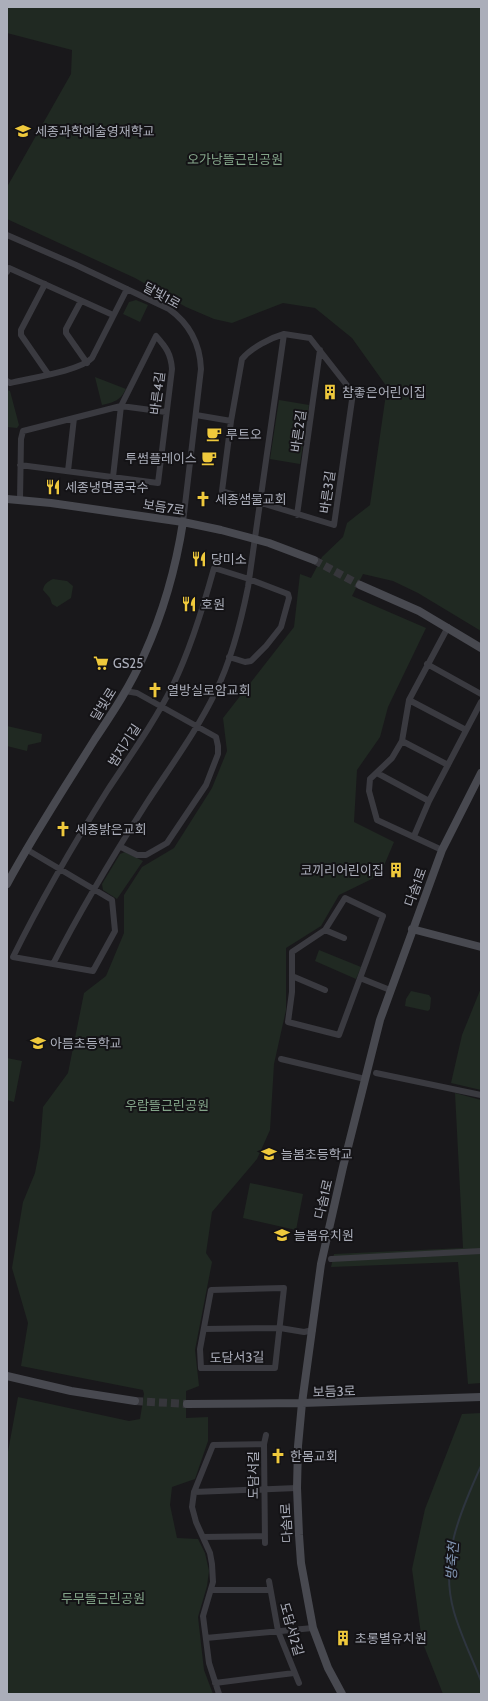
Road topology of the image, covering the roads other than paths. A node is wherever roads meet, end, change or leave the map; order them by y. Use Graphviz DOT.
graph roads {
  1 [pos="7,235"];
  2 [pos="7,272"];
  3 [pos="45,284"];
  4 [pos="127,288"];
  5 [pos="81,301"];
  6 [pos="113,315"];
  7 [pos="284,334"];
  8 [pos="320,350"];
  9 [pos="87,364"];
  10 [pos="48,374"];
  11 [pos="7,381"];
  12 [pos="121,406"];
  13 [pos="166,412"];
  14 [pos="196,415"];
  15 [pos="74,418"];
  16 [pos="231,421"];
  17 [pos="20,464"];
  18 [pos="68,470"];
  19 [pos="113,477"];
  20 [pos="7,499"];
  21 [pos="20,500"];
  22 [pos="259,502"];
  23 [pos="297,515"];
  24 [pos="182,522"];
  25 [pos="255,539"];
  26 [pos="314,560"];
  27 [pos="249,579"];
  28 [pos="360,585"];
  29 [pos="448,627"];
  30 [pos="481,648"];
  31 [pos="230,657"];
  32 [pos="427,664"];
  33 [pos="125,691"];
  34 [pos="481,694"];
  35 [pos="408,700"];
  36 [pos="481,702"];
  37 [pos="162,706"];
  38 [pos="197,727"];
  39 [pos="466,730"];
  40 [pos="402,742"];
  41 [pos="448,765"];
  42 [pos="377,773"];
  43 [pos="481,773"];
  44 [pos="429,801"];
  45 [pos="414,836"];
  46 [pos="121,847"];
  47 [pos="26,849"];
  48 [pos="442,850"];
  49 [pos="60,869"];
  50 [pos="7,884"];
  51 [pos="95,890"];
  52 [pos="412,929"];
  53 [pos="325,930"];
  54 [pos="344,938"];
  55 [pos="481,947"];
  56 [pos="53,964"];
  57 [pos="292,976"];
  58 [pos="360,978"];
  59 [pos="325,990"];
  60 [pos="390,990"];
  61 [pos="281,1059"];
  62 [pos="376,1073"];
  63 [pos="365,1079"];
  64 [pos="481,1095"];
  65 [pos="481,1251"];
  66 [pos="331,1259"];
  67 [pos="280,1328"];
  68 [pos="204,1329"];
  69 [pos="313,1330"];
  70 [pos="7,1376"];
  71 [pos="481,1397"];
  72 [pos="135,1401"];
  73 [pos="187,1404"];
  74 [pos="302,1404"];
  75 [pos="266,1435"];
  76 [pos="264,1444"];
  77 [pos="297,1488"];
  78 [pos="264,1490"];
  79 [pos="194,1492"];
  80 [pos="265,1536"];
  81 [pos="202,1537"];
  82 [pos="266,1544"];
  83 [pos="269,1581"];
  84 [pos="211,1590"];
  85 [pos="270,1590"];
  86 [pos="312,1628"];
  87 [pos="278,1631"];
  88 [pos="206,1638"];
  89 [pos="294,1673"];
  90 [pos="215,1683"];
  91 [pos="299,1683"];
  92 [pos="219,1694"];
  93 [pos="342,1694"];
  1 -- 4 [label="street, 달빛1로"];
  2 -- 3 [label="street"];
  3 -- 5 [label="street"];
  3 -- 10 [label="street"];
  4 -- 6 [label="street"];
  4 -- 14 [label="street, 달빛1로"];
  5 -- 6 [label="street"];
  5 -- 9 [label="street"];
  6 -- 9 [label="street"];
  7 -- 8 [label="street"];
  7 -- 16 [label="street, 바른3길"];
  7 -- 22 [label="street"];
  8 -- 23 [label="street, 바른2길"];
  8 -- 23 [label="street, 바른3길"];
  9 -- 10 [label="street"];
  10 -- 11 [label="street"];
  12 -- 13 [label="street"];
  12 -- 13 [label="street, 바른4길"];
  12 -- 15 [label="street"];
  12 -- 19 [label="street"];
  13 -- 19 [label="street, 바른4길"];
  14 -- 16 [label="street"];
  14 -- 24 [label="street, 달빛1로"];
  15 -- 17 [label="street"];
  15 -- 18 [label="street"];
  16 -- 22 [label="street, 바른3길"];
  17 -- 18 [label="street, 바른4길"];
  17 -- 21 [label="street"];
  18 -- 19 [label="street, 바른4길"];
  20 -- 21 [label="street, 보듬7로"];
  21 -- 24 [label="street, 보듬7로"];
  22 -- 23 [label="street, 바른3길"];
  22 -- 25 [label="street"];
  24 -- 25 [label="street, 보듬7로"];
  24 -- 33 [label="street, 달빛로"];
  25 -- 26 [label="street, 보듬7로"];
  25 -- 27 [label="street"];
  27 -- 31 [label="street"];
  27 -- 31 [label="street, 범지기길"];
  27 -- 37 [label="street, 범지기길"];
  28 -- 29 [label="street"];
  29 -- 30 [label="street"];
  29 -- 32 [label="street"];
  31 -- 38 [label="street"];
  32 -- 34 [label="street"];
  32 -- 35 [label="street"];
  33 -- 37 [label="street"];
  33 -- 47 [label="street, 달빛로"];
  35 -- 39 [label="street"];
  35 -- 40 [label="street"];
  36 -- 39 [label="street"];
  37 -- 38 [label="street"];
  37 -- 49 [label="street, 범지기길"];
  38 -- 46 [label="street"];
  38 -- 46 [label="street"];
  39 -- 41 [label="street"];
  40 -- 41 [label="street"];
  40 -- 42 [label="street"];
  41 -- 44 [label="street"];
  42 -- 44 [label="street"];
  42 -- 45 [label="street"];
  43 -- 48 [label="street, 다솜1로"];
  44 -- 45 [label="street"];
  45 -- 48 [label="street"];
  46 -- 51 [label="street"];
  47 -- 49 [label="street"];
  47 -- 50 [label="street, 달빛로"];
  48 -- 52 [label="street, 다솜1로"];
  49 -- 51 [label="street"];
  49 -- 56 [label="street, 범지기길"];
  51 -- 56 [label="street"];
  51 -- 56 [label="street"];
  52 -- 55 [label="street"];
  52 -- 60 [label="street, 다솜1로"];
  53 -- 54 [label="street"];
  53 -- 57 [label="street"];
  53 -- 58 [label="street"];
  57 -- 58 [label="street"];
  57 -- 59 [label="street"];
  58 -- 60 [label="street"];
  60 -- 63 [label="street, 다솜1로"];
  61 -- 63 [label="street"];
  62 -- 64 [label="street"];
  63 -- 69 [label="street, 다솜1로"];
  65 -- 66 [label="street"];
  67 -- 68 [label="street"];
  67 -- 68 [label="street, 도담서3길"];
  67 -- 68 [label="street, 도담서3길"];
  67 -- 69 [label="street"];
  69 -- 74 [label="street, 다솜1로"];
  70 -- 72 [label="street"];
  71 -- 74 [label="street, 보듬3로"];
  73 -- 74 [label="street, 보듬3로"];
  74 -- 77 [label="street, 다솜1로"];
  75 -- 76 [label="street"];
  76 -- 78 [label="street, 도담서길"];
  76 -- 79 [label="street, 도담서길"];
  77 -- 78 [label="street"];
  77 -- 86 [label="street, 다솜1로"];
  78 -- 79 [label="street"];
  78 -- 80 [label="street, 도담서길"];
  79 -- 81 [label="street, 도담서길"];
  80 -- 81 [label="street"];
  80 -- 82 [label="street, 도담서길"];
  81 -- 84 [label="street, 도담서길"];
  83 -- 85 [label="street, 도담서2길"];
  84 -- 85 [label="street, 도담서2길"];
  84 -- 88 [label="street, 도담서길"];
  85 -- 87 [label="street, 도담서2길"];
  86 -- 87 [label="street"];
  86 -- 93 [label="street, 다솜1로"];
  87 -- 88 [label="street"];
  87 -- 89 [label="street, 도담서2길"];
  88 -- 90 [label="street, 도담서길"];
  89 -- 90 [label="street, 도담서2길"];
  89 -- 91 [label="street, 도담서2길"];
  90 -- 92 [label="street, 도담서길"];
}
